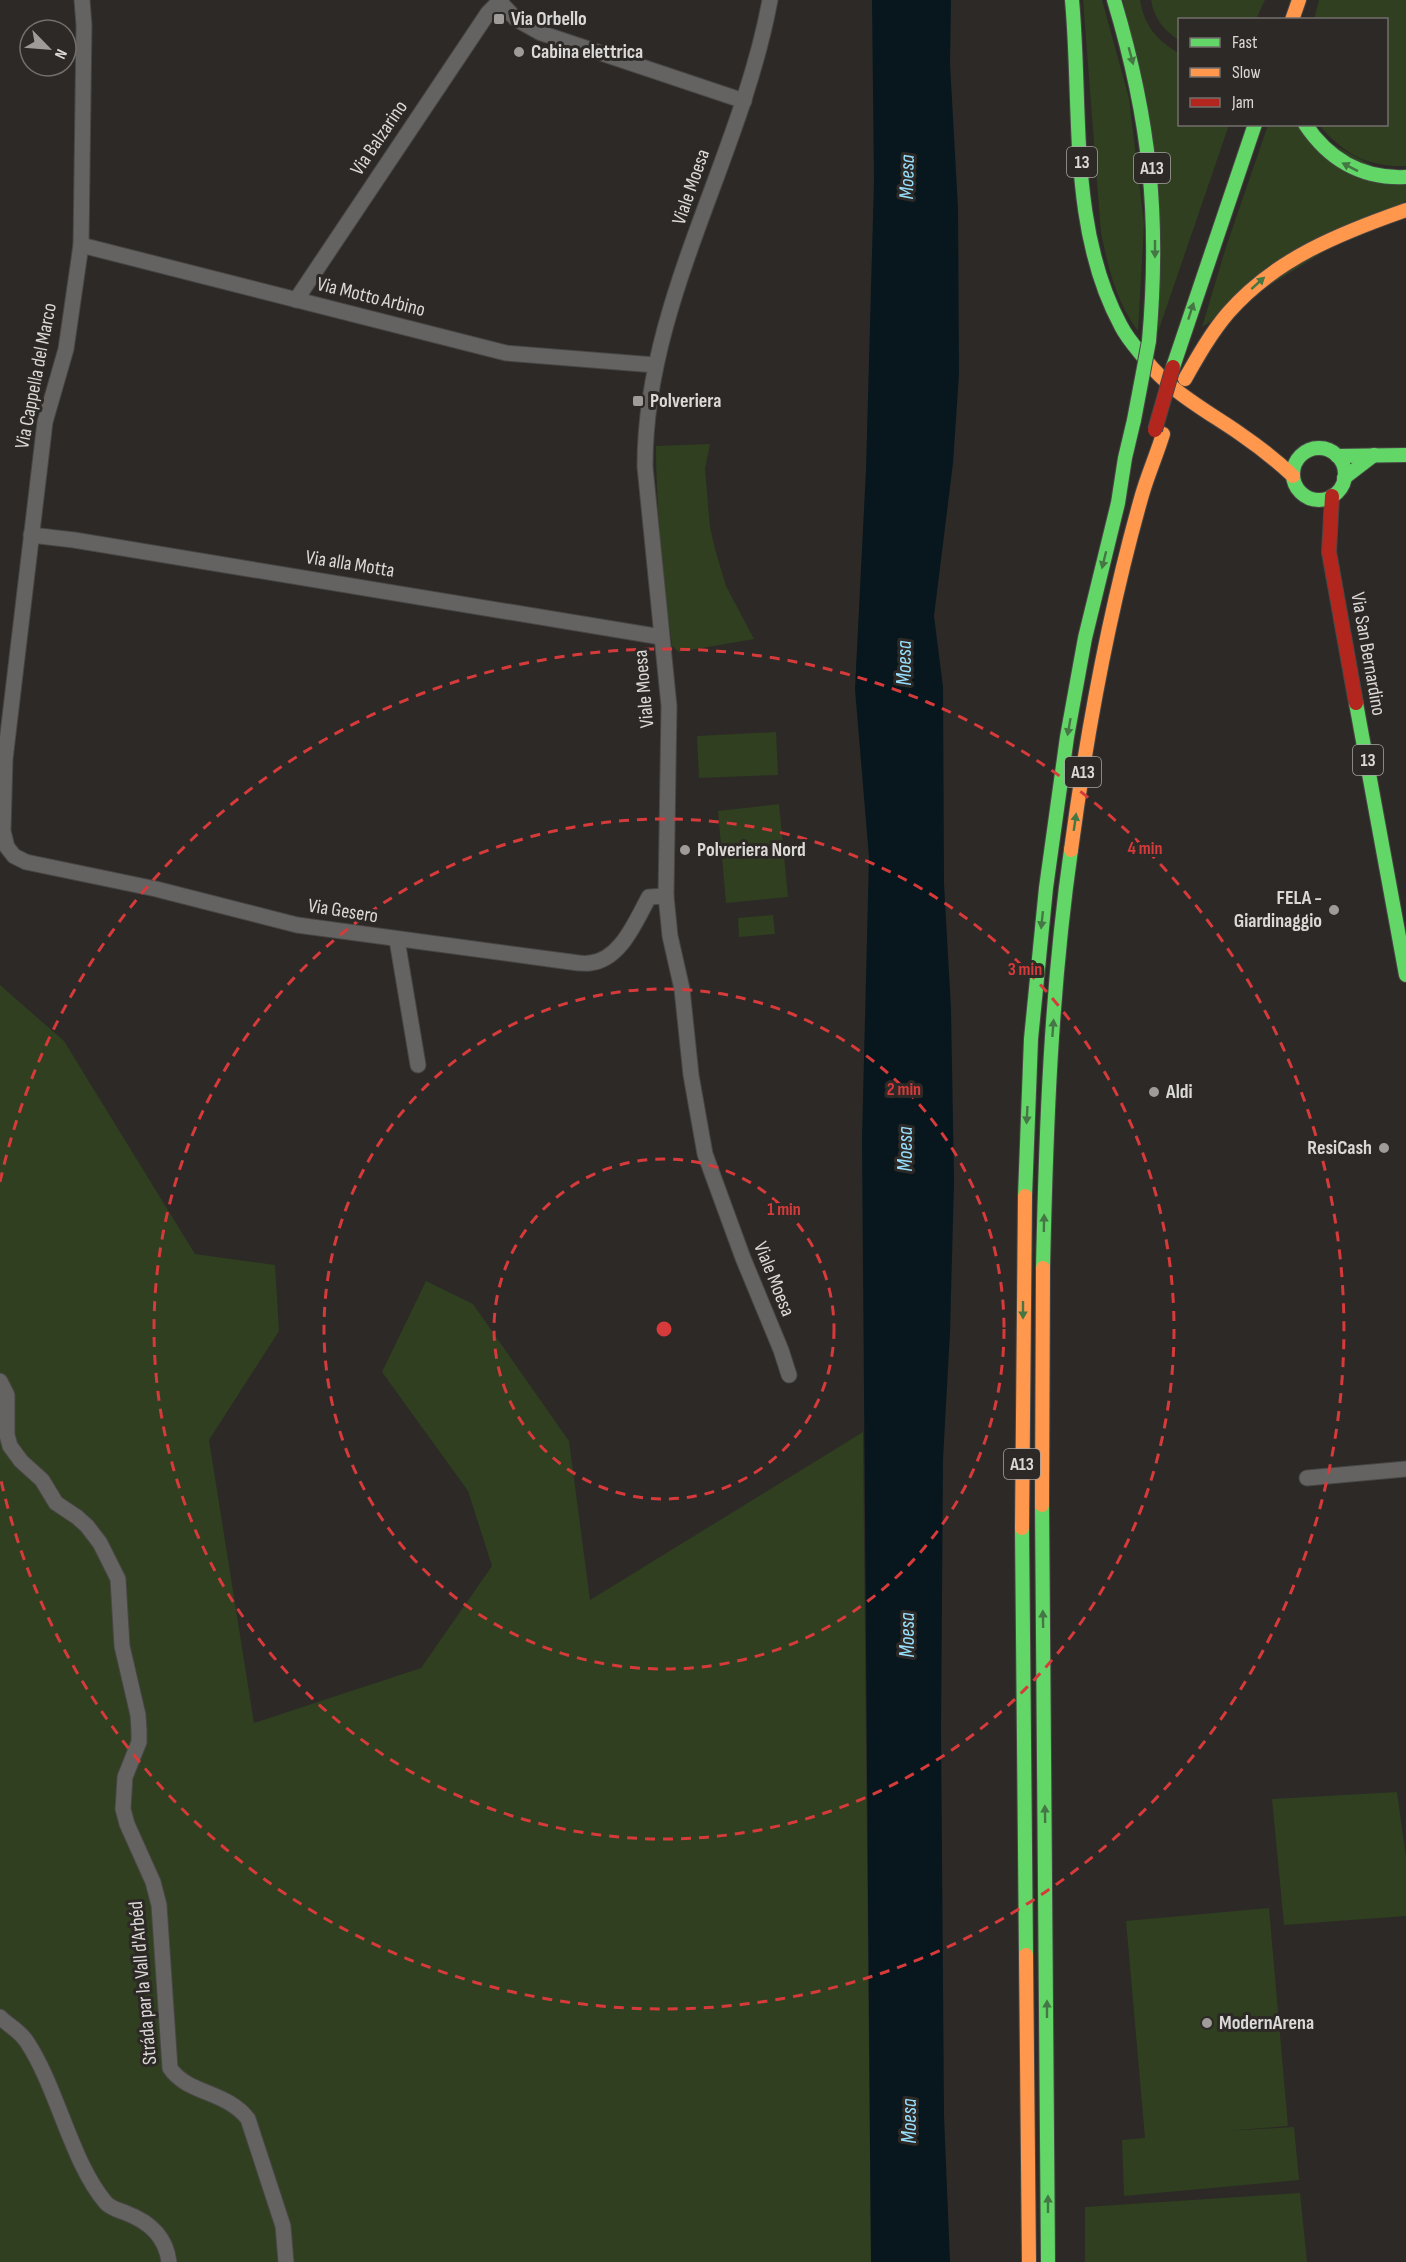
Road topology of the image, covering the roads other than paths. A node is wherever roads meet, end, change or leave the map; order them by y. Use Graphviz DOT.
graph roads {
  1 [pos="81,0"];
  2 [pos="770,0"];
  3 [pos="1072,0"];
  4 [pos="1114,0"];
  5 [pos="1286,0"];
  6 [pos="1299,0"];
  7 [pos="1308,0"];
  8 [pos="499,1"];
  9 [pos="1280,18"];
  10 [pos="1293,18"];
  11 [pos="1303,18"];
  12 [pos="744,101"];
  13 [pos="1241,126"];
  14 [pos="1254,126"];
  15 [pos="1306,126"];
  16 [pos="1406,177"];
  17 [pos="1406,210"];
  18 [pos="1200,243"];
  19 [pos="81,245"];
  20 [pos="1189,276"];
  21 [pos="296,300"];
  22 [pos="655,365"];
  23 [pos="1149,427"];
  24 [pos="1250,439"];
  25 [pos="1406,454"];
  26 [pos="1302,455"];
  27 [pos="1375,455"];
  28 [pos="1337,456"];
  29 [pos="1293,476"];
  30 [pos="1344,478"];
  31 [pos="1332,496"];
  32 [pos="1307,497"];
  33 [pos="31,535"];
  34 [pos="1329,552"];
  35 [pos="661,637"];
  36 [pos="1,831"];
  37 [pos="666,897"];
  38 [pos="397,940"];
  39 [pos="1406,971"];
  40 [pos="418,1065"];
  41 [pos="789,1375"];
  42 [pos="0,1381"];
  43 [pos="1406,1468"];
  44 [pos="1307,1478"];
  45 [pos="0,2017"];
  46 [pos="169,2262"];
  47 [pos="286,2262"];
  48 [pos="1029,2262"];
  49 [pos="1048,2262"];
  1 -- 19 [label="street, Via Cappella del Marco"];
  2 -- 12 [label="street, Viale Moesa"];
  3 -- 24 [label="main road, 13"];
  4 -- 23 [label="main road, A13, one-way, bridge"];
  5 -- 9 [label="main road"];
  6 -- 10 [label="main road"];
  7 -- 11 [label="main road"];
  8 -- 12 [label="street"];
  8 -- 21 [label="street, Via Balzarino"];
  12 -- 22 [label="street, Viale Moesa"];
  13 -- 18 [label="main road"];
  23 -- 14 [label="main road, A13, one-way, bridge"];
  16 -- 15 [label="main road, one-way"];
  23 -- 17 [label="main road, A13, one-way"];
  19 -- 21 [label="street, Via Motto Arbino"];
  19 -- 33 [label="street, Via Cappella del Marco"];
  20 -- 23 [label="main road, A13"];
  21 -- 22 [label="street, Via Motto Arbino"];
  22 -- 35 [label="street, Viale Moesa"];
  23 -- 48 [label="main road, A13, one-way"];
  49 -- 23 [label="main road, A13, one-way"];
  24 -- 26 [label="main road, 13"];
  24 -- 29 [label="main road, 13"];
  25 -- 27 [label="main road"];
  26 -- 28 [label="main road"];
  26 -- 29 [label="main road"];
  27 -- 28 [label="main road"];
  27 -- 30 [label="main road"];
  28 -- 30 [label="main road"];
  29 -- 32 [label="main road"];
  30 -- 31 [label="main road"];
  31 -- 32 [label="main road"];
  31 -- 34 [label="main road, Via San Bernardino / 13"];
  32 -- 34 [label="main road, Via San Bernardino / 13"];
  33 -- 35 [label="street, Via alla Motta"];
  33 -- 36 [label="street, Via Cappella del Marco"];
  34 -- 39 [label="main road, Via San Bernardino / 13"];
  35 -- 37 [label="street, Viale Moesa"];
  36 -- 38 [label="street, Via Gesero"];
  37 -- 38 [label="street, Via Gesero"];
  37 -- 41 [label="street, Viale Moesa"];
  38 -- 40 [label="street"];
  42 -- 47 [label="street, Stráda par la Vall d'Arbéd"];
  43 -- 44 [label="street"];
  45 -- 46 [label="street"];
}
